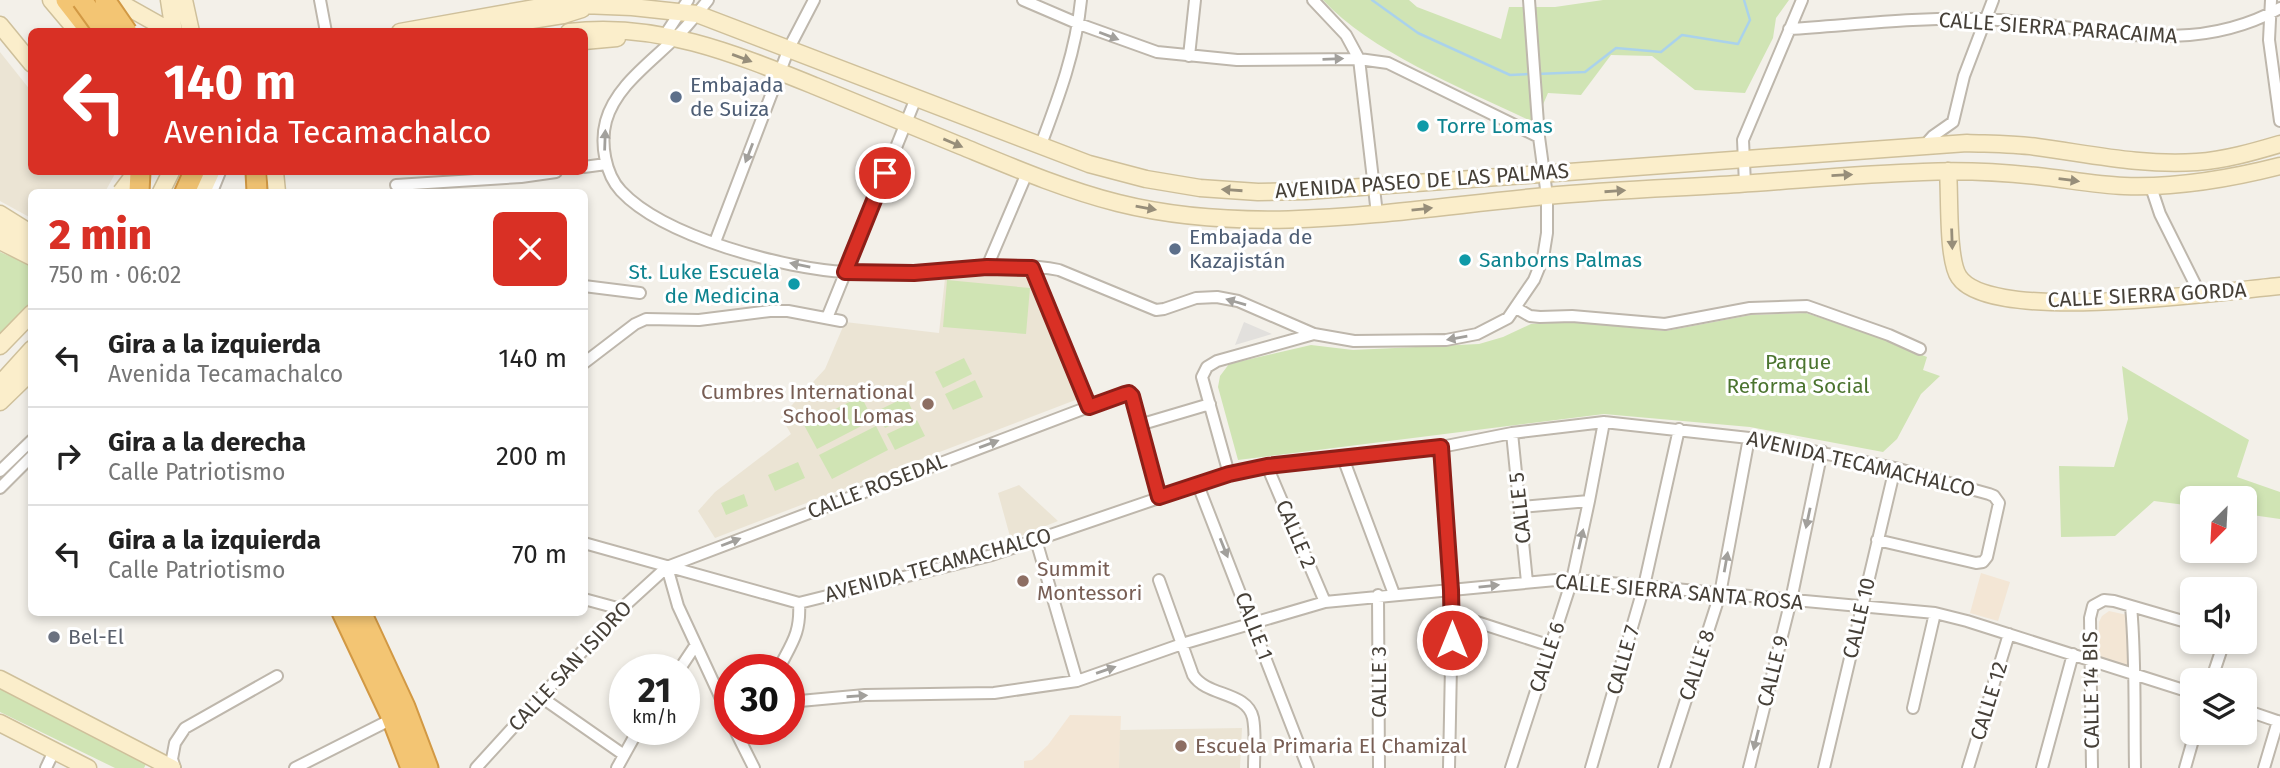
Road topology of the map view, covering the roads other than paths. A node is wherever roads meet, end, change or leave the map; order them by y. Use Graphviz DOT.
graph roads {
  1 [pos="51,0"];
  2 [pos="68,0"];
  3 [pos="82,0"];
  4 [pos="91,0"];
  5 [pos="105,0"];
  6 [pos="115,0"];
  7 [pos="169,0"];
  8 [pos="184,0"];
  9 [pos="320,0"];
  10 [pos="708,0"];
  11 [pos="814,0"];
  12 [pos="1023,0"];
  13 [pos="1081,0"];
  14 [pos="1195,0"];
  15 [pos="1313,0"];
  16 [pos="1529,0"];
  17 [pos="1802,0"];
  18 [pos="1993,0"];
  19 [pos="2271,0"];
  20 [pos="556,2"];
  21 [pos="591,6"];
  22 [pos="688,8"];
  23 [pos="2275,11"];
  24 [pos="1985,19"];
  25 [pos="1079,24"];
  26 [pos="0,25"];
  27 [pos="75,28"];
  28 [pos="88,28"];
  29 [pos="100,28"];
  30 [pos="102,28"];
  31 [pos="124,28"];
  32 [pos="129,28"];
  33 [pos="166,28"];
  34 [pos="172,28"];
  35 [pos="190,28"];
  36 [pos="325,28"];
  37 [pos="421,28"];
  38 [pos="484,28"];
  39 [pos="588,29"];
  40 [pos="1789,29"];
  41 [pos="665,36"];
  42 [pos="588,41"];
  43 [pos="789,48"];
  44 [pos="1189,56"];
  45 [pos="28,59"];
  46 [pos="1359,59"];
  47 [pos="780,72"];
  48 [pos="916,98"];
  49 [pos="2280,121"];
  50 [pos="905,123"];
  51 [pos="1539,137"];
  52 [pos="1023,141"];
  53 [pos="1968,143"];
  54 [pos="2280,144"];
  55 [pos="1925,145"];
  56 [pos="1040,147"];
  57 [pos="1063,156"];
  58 [pos="1743,160"];
  59 [pos="2163,163"];
  60 [pos="606,164"];
  61 [pos="588,166"];
  62 [pos="2280,166"];
  63 [pos="1020,170"];
  64 [pos="1948,171"];
  65 [pos="1969,171"];
  66 [pos="1544,172"];
  67 [pos="1926,172"];
  68 [pos="535,175"];
  69 [pos="1053,183"];
  70 [pos="1745,184"];
  71 [pos="1374,187"];
  72 [pos="2151,187"];
  73 [pos="396,189"];
  74 [pos="1547,196"];
  75 [pos="0,214"];
  76 [pos="1377,214"];
  77 [pos="0,227"];
  78 [pos="28,232"];
  79 [pos="0,241"];
  80 [pos="28,243"];
  81 [pos="715,243"];
  82 [pos="28,255"];
  83 [pos="987,267"];
  84 [pos="1032,268"];
  85 [pos="845,272"];
  86 [pos="2280,286"];
  87 [pos="588,287"];
  88 [pos="640,293"];
  89 [pos="2200,294"];
  90 [pos="1516,308"];
  91 [pos="28,317"];
  92 [pos="827,318"];
  93 [pos="841,321"];
  94 [pos="1314,334"];
  95 [pos="0,346"];
  96 [pos="1920,349"];
  97 [pos="28,353"];
  98 [pos="588,360"];
  99 [pos="28,373"];
  100 [pos="0,384"];
  101 [pos="0,402"];
  102 [pos="1210,404"];
  103 [pos="1089,407"];
  104 [pos="1604,422"];
  105 [pos="1139,425"];
  106 [pos="1679,429"];
  107 [pos="1512,433"];
  108 [pos="1749,438"];
  109 [pos="28,444"];
  110 [pos="1441,447"];
  111 [pos="1822,451"];
  112 [pos="1343,458"];
  113 [pos="28,460"];
  114 [pos="1267,466"];
  115 [pos="1895,468"];
  116 [pos="0,471"];
  117 [pos="1229,474"];
  118 [pos="1198,485"];
  119 [pos="0,488"];
  120 [pos="1159,497"];
  121 [pos="1590,501"];
  122 [pos="1521,507"];
  123 [pos="1036,540"];
  124 [pos="1877,540"];
  125 [pos="588,544"];
  126 [pos="667,566"];
  127 [pos="1159,580"];
  128 [pos="1572,580"];
  129 [pos="1527,582"];
  130 [pos="1644,586"];
  131 [pos="1451,590"];
  132 [pos="1394,594"];
  133 [pos="1720,594"];
  134 [pos="1378,596"];
  135 [pos="588,600"];
  136 [pos="1791,600"];
  137 [pos="1325,602"];
  138 [pos="799,603"];
  139 [pos="2131,606"];
  140 [pos="1862,607"];
  141 [pos="621,608"];
  142 [pos="1935,613"];
  143 [pos="1452,614"];
  144 [pos="338,616"];
  145 [pos="344,616"];
  146 [pos="360,616"];
  147 [pos="2180,620"];
  148 [pos="1253,621"];
  149 [pos="2009,634"];
  150 [pos="1182,644"];
  151 [pos="695,646"];
  152 [pos="1552,646"];
  153 [pos="690,654"];
  154 [pos="786,654"];
  155 [pos="2073,654"];
  156 [pos="2091,660"];
  157 [pos="2133,674"];
  158 [pos="277,676"];
  159 [pos="0,679"];
  160 [pos="1077,681"];
  161 [pos="714,685"];
  162 [pos="2180,690"];
  163 [pos="541,697"];
  164 [pos="805,701"];
  165 [pos="1913,708"];
  166 [pos="2257,714"];
  167 [pos="2279,721"];
  168 [pos="386,722"];
  169 [pos="0,723"];
  170 [pos="630,745"];
  171 [pos="742,745"];
  172 [pos="2192,745"];
  173 [pos="54,751"];
  174 [pos="624,755"];
  175 [pos="168,765"];
  176 [pos="46,768"];
  177 [pos="88,768"];
  178 [pos="295,768"];
  179 [pos="405,768"];
  180 [pos="411,768"];
  181 [pos="426,768"];
  182 [pos="476,768"];
  183 [pos="617,768"];
  184 [pos="754,768"];
  185 [pos="1254,768"];
  186 [pos="1308,768"];
  187 [pos="1379,768"];
  188 [pos="1449,768"];
  189 [pos="1511,768"];
  190 [pos="1591,768"];
  191 [pos="1664,768"];
  192 [pos="1749,768"];
  193 [pos="1824,768"];
  194 [pos="1968,768"];
  195 [pos="2042,768"];
  196 [pos="2092,768"];
  197 [pos="2135,768"];
  198 [pos="2185,768"];
  199 [pos="2264,768"];
  1 -- 27 [label="main road"];
  2 -- 28 [label="highway"];
  2 -- 29 [label="highway"];
  3 -- 30 [label="highway, bridge"];
  4 -- 32 [label="highway"];
  5 -- 31 [label="highway, bridge"];
  6 -- 33 [label="main road"];
  7 -- 34 [label="main road"];
  8 -- 35 [label="main road"];
  9 -- 36 [label="street"];
  10 -- 22 [label="street"];
  11 -- 43 [label="street"];
  12 -- 25 [label="street"];
  13 -- 25 [label="street"];
  14 -- 44 [label="street"];
  15 -- 46 [label="street"];
  16 -- 51 [label="street"];
  17 -- 40 [label="street"];
  18 -- 24 [label="street"];
  19 -- 23 [label="street"];
  20 -- 21 [label="main road, AVENIDA PASEO DE LAS PALMAS"];
  20 -- 37 [label="main road, AVENIDA PASEO DE LAS PALMAS"];
  21 -- 22 [label="main road, AVENIDA PASEO DE LAS PALMAS"];
  21 -- 38 [label="main road, AVENIDA PASEO DE LAS PALMAS"];
  22 -- 41 [label="street"];
  22 -- 41 [label="street"];
  22 -- 43 [label="main road, AVENIDA PASEO DE LAS PALMAS"];
  23 -- 24 [label="street, CALLE SIERRA PARACAIMA"];
  23 -- 49 [label="street"];
  24 -- 40 [label="street, CALLE SIERRA PARACAIMA"];
  24 -- 55 [label="street"];
  25 -- 44 [label="street, one-way"];
  25 -- 56 [label="street"];
  26 -- 45 [label="main road"];
  39 -- 41 [label="main road, AVENIDA PASEO DE LAS PALMAS"];
  40 -- 58 [label="street"];
  41 -- 42 [label="main road, AVENIDA PASEO DE LAS PALMAS"];
  41 -- 47 [label="main road, AVENIDA PASEO DE LAS PALMAS, one-way"];
  60 -- 41 [label="street, one-way"];
  43 -- 47 [label="street"];
  43 -- 48 [label="main road, AVENIDA PASEO DE LAS PALMAS"];
  44 -- 46 [label="street, one-way"];
  46 -- 51 [label="street"];
  46 -- 71 [label="street"];
  47 -- 50 [label="main road, AVENIDA PASEO DE LAS PALMAS"];
  47 -- 81 [label="street, one-way"];
  48 -- 50 [label="street"];
  48 -- 52 [label="main road, AVENIDA PASEO DE LAS PALMAS"];
  50 -- 63 [label="main road, AVENIDA PASEO DE LAS PALMAS, one-way"];
  50 -- 85 [label="street"];
  51 -- 66 [label="street"];
  52 -- 56 [label="main road, AVENIDA PASEO DE LAS PALMAS"];
  52 -- 63 [label="main road"];
  53 -- 55 [label="main road, AVENIDA PASEO DE LAS PALMAS"];
  53 -- 59 [label="main road, AVENIDA PASEO DE LAS PALMAS"];
  53 -- 65 [label="main road"];
  54 -- 59 [label="main road, AVENIDA PASEO DE LAS PALMAS"];
  55 -- 58 [label="main road, AVENIDA PASEO DE LAS PALMAS"];
  55 -- 67 [label="main road"];
  56 -- 57 [label="main road, AVENIDA PASEO DE LAS PALMAS"];
  57 -- 69 [label="main road"];
  71 -- 57 [label="main road, AVENIDA PASEO DE LAS PALMAS, one-way"];
  58 -- 66 [label="main road, AVENIDA PASEO DE LAS PALMAS"];
  58 -- 70 [label="street"];
  59 -- 72 [label="main road"];
  60 -- 61 [label="street"];
  60 -- 81 [label="street"];
  62 -- 72 [label="main road, AVENIDA PASEO DE LAS PALMAS"];
  63 -- 69 [label="main road, AVENIDA PASEO DE LAS PALMAS"];
  63 -- 83 [label="street"];
  64 -- 65 [label="main road, AVENIDA PASEO DE LAS PALMAS"];
  64 -- 67 [label="main road, AVENIDA PASEO DE LAS PALMAS"];
  64 -- 89 [label="main road, CALLE SIERRA GORDA, one-way"];
  65 -- 72 [label="main road, AVENIDA PASEO DE LAS PALMAS, one-way"];
  66 -- 71 [label="main road, AVENIDA PASEO DE LAS PALMAS"];
  66 -- 74 [label="street"];
  70 -- 67 [label="main road, AVENIDA PASEO DE LAS PALMAS, one-way"];
  68 -- 73 [label="street"];
  69 -- 76 [label="main road, AVENIDA PASEO DE LAS PALMAS, one-way"];
  74 -- 70 [label="main road, AVENIDA PASEO DE LAS PALMAS, one-way"];
  71 -- 76 [label="street"];
  72 -- 89 [label="street"];
  76 -- 74 [label="main road, AVENIDA PASEO DE LAS PALMAS, one-way"];
  74 -- 90 [label="street"];
  75 -- 78 [label="main road"];
  77 -- 80 [label="main road"];
  79 -- 82 [label="main road"];
  85 -- 81 [label="street, one-way"];
  83 -- 84 [label="street"];
  83 -- 85 [label="street"];
  94 -- 84 [label="street, one-way"];
  84 -- 103 [label="street"];
  85 -- 92 [label="street"];
  86 -- 89 [label="main road, CALLE SIERRA GORDA"];
  87 -- 88 [label="street"];
  90 -- 94 [label="street, one-way"];
  90 -- 96 [label="street"];
  91 -- 95 [label="main road"];
  92 -- 93 [label="street"];
  92 -- 98 [label="street"];
  94 -- 102 [label="street"];
  97 -- 100 [label="main road"];
  99 -- 101 [label="main road"];
  102 -- 105 [label="street"];
  102 -- 117 [label="street"];
  103 -- 105 [label="street, CALLE ROSEDAL"];
  126 -- 103 [label="street, CALLE ROSEDAL, one-way"];
  104 -- 106 [label="street, AVENIDA TECAMACHALCO"];
  104 -- 107 [label="street, AVENIDA TECAMACHALCO"];
  104 -- 121 [label="street, CALLE 6"];
  105 -- 120 [label="street"];
  106 -- 108 [label="street, AVENIDA TECAMACHALCO"];
  106 -- 130 [label="street, CALLE 7"];
  107 -- 110 [label="street, AVENIDA TECAMACHALCO"];
  107 -- 122 [label="street, CALLE 5"];
  108 -- 111 [label="street, AVENIDA TECAMACHALCO"];
  133 -- 108 [label="street, CALLE 8, one-way"];
  109 -- 116 [label="street"];
  110 -- 112 [label="street, AVENIDA TECAMACHALCO"];
  110 -- 131 [label="street"];
  111 -- 115 [label="street, AVENIDA TECAMACHALCO"];
  111 -- 136 [label="street, CALLE 9, one-way"];
  112 -- 114 [label="street, AVENIDA TECAMACHALCO"];
  112 -- 132 [label="street"];
  113 -- 119 [label="street"];
  114 -- 117 [label="street, AVENIDA TECAMACHALCO"];
  114 -- 137 [label="street, CALLE 2"];
  115 -- 124 [label="street, CALLE 10"];
  115 -- 124 [label="street, AVENIDA TECAMACHALCO"];
  117 -- 118 [label="street, AVENIDA TECAMACHALCO"];
  118 -- 120 [label="street, AVENIDA TECAMACHALCO"];
  118 -- 148 [label="street, CALLE 1, one-way"];
  120 -- 123 [label="street, AVENIDA TECAMACHALCO"];
  121 -- 122 [label="street"];
  128 -- 121 [label="street, CALLE 6, one-way"];
  122 -- 129 [label="street, CALLE 5"];
  123 -- 138 [label="street, AVENIDA TECAMACHALCO"];
  123 -- 160 [label="street"];
  124 -- 140 [label="street, CALLE 10"];
  125 -- 126 [label="street, AVENIDA TECAMACHALCO"];
  126 -- 138 [label="street, AVENIDA TECAMACHALCO"];
  126 -- 141 [label="street, CALLE SAN ISIDRO"];
  126 -- 151 [label="street"];
  127 -- 150 [label="street"];
  128 -- 129 [label="street, CALLE SIERRA SANTA ROSA"];
  128 -- 130 [label="street, CALLE SIERRA SANTA ROSA"];
  128 -- 152 [label="street, CALLE 6"];
  131 -- 129 [label="street, CALLE SIERRA SANTA ROSA, one-way"];
  130 -- 133 [label="street, CALLE SIERRA SANTA ROSA"];
  130 -- 190 [label="street, CALLE 7"];
  131 -- 132 [label="street, CALLE SIERRA SANTA ROSA"];
  131 -- 143 [label="street"];
  132 -- 134 [label="street, CALLE SIERRA SANTA ROSA"];
  133 -- 136 [label="street, CALLE SIERRA SANTA ROSA"];
  133 -- 191 [label="street, CALLE 8"];
  134 -- 137 [label="street, CALLE SIERRA SANTA ROSA"];
  134 -- 187 [label="street, CALLE 3"];
  135 -- 141 [label="street"];
  136 -- 140 [label="street, CALLE SIERRA SANTA ROSA"];
  136 -- 192 [label="street, CALLE 9, one-way"];
  137 -- 148 [label="street, CALLE SIERRA SANTA ROSA"];
  138 -- 154 [label="street"];
  139 -- 147 [label="street"];
  139 -- 156 [label="street, CALLE 14 BIS"];
  139 -- 157 [label="street, CALLE 14 BIS"];
  140 -- 142 [label="street, CALLE SIERRA SANTA ROSA"];
  140 -- 193 [label="street, CALLE 10"];
  141 -- 163 [label="street, CALLE SAN ISIDRO"];
  142 -- 149 [label="street, CALLE SIERRA SANTA ROSA"];
  142 -- 165 [label="street"];
  143 -- 152 [label="street"];
  143 -- 188 [label="street"];
  144 -- 168 [label="highway"];
  145 -- 180 [label="highway"];
  146 -- 181 [label="highway"];
  148 -- 150 [label="street, CALLE SIERRA SANTA ROSA"];
  148 -- 186 [label="street, CALLE 1"];
  149 -- 155 [label="street, CALLE SIERRA SANTA ROSA"];
  149 -- 194 [label="street, CALLE 12"];
  160 -- 150 [label="street, CALLE SIERRA SANTA ROSA, one-way"];
  150 -- 185 [label="street"];
  151 -- 153 [label="street"];
  151 -- 161 [label="street"];
  152 -- 189 [label="street, CALLE 6"];
  155 -- 156 [label="street, CALLE SIERRA SANTA ROSA"];
  155 -- 195 [label="street"];
  156 -- 157 [label="street, CALLE SIERRA SANTA ROSA"];
  156 -- 196 [label="street, CALLE 14 BIS"];
  157 -- 162 [label="street, CALLE SIERRA SANTA ROSA"];
  157 -- 197 [label="street, CALLE 14 BIS"];
  158 -- 175 [label="street"];
  159 -- 175 [label="main road"];
  164 -- 160 [label="street, CALLE SIERRA SANTA ROSA, one-way"];
  163 -- 174 [label="street"];
  163 -- 182 [label="street, CALLE SAN ISIDRO"];
  166 -- 167 [label="street"];
  167 -- 199 [label="street"];
  168 -- 178 [label="street"];
  168 -- 179 [label="highway"];
  169 -- 173 [label="main road"];
  170 -- 174 [label="street"];
  171 -- 184 [label="street"];
  172 -- 198 [label="street"];
  173 -- 176 [label="street"];
  173 -- 177 [label="main road"];
  174 -- 183 [label="street"];
}
